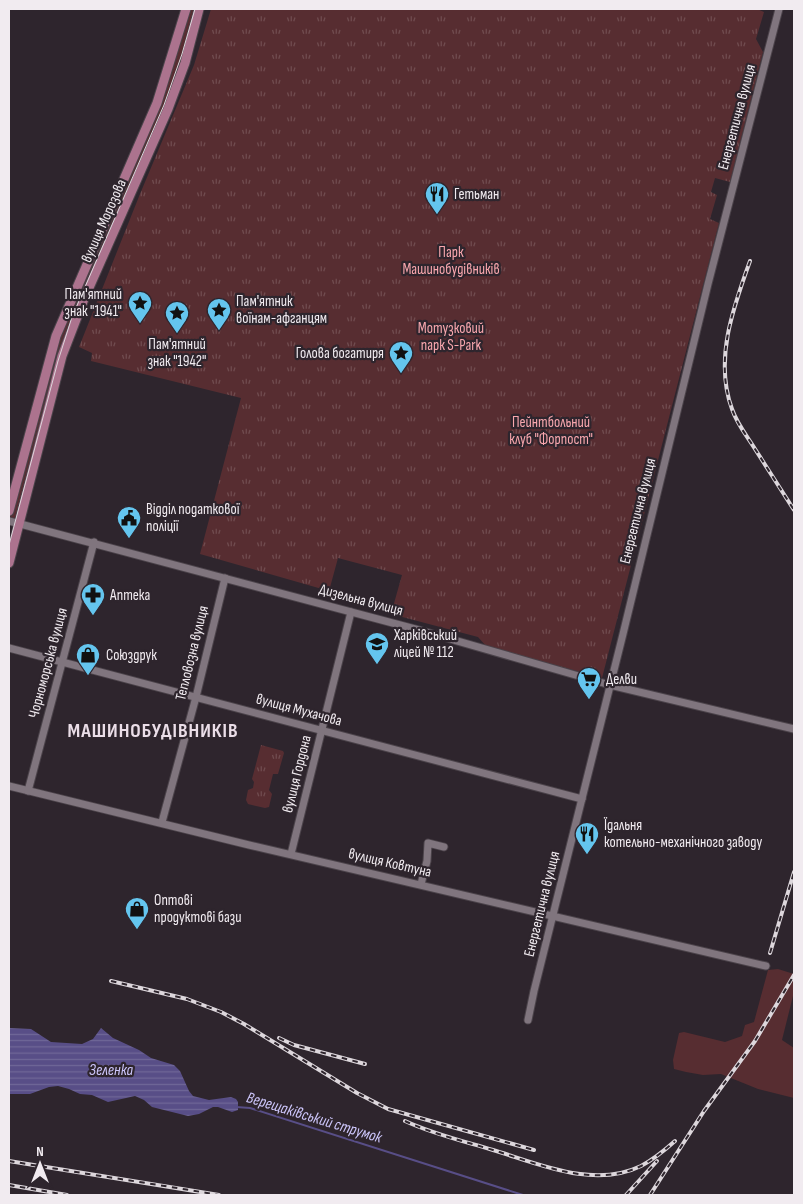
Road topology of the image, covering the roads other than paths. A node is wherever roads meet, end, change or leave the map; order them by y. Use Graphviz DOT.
graph roads {
  1 [pos="186,9"];
  2 [pos="199,9"];
  3 [pos="779,9"];
  4 [pos="9,511"];
  5 [pos="9,521"];
  6 [pos="19,524"];
  7 [pos="94,542"];
  8 [pos="9,563"];
  9 [pos="225,578"];
  10 [pos="351,612"];
  11 [pos="9,648"];
  12 [pos="63,662"];
  13 [pos="610,685"];
  14 [pos="196,697"];
  15 [pos="794,728"];
  16 [pos="322,730"];
  17 [pos="9,786"];
  18 [pos="28,791"];
  19 [pos="582,799"];
  20 [pos="162,822"];
  21 [pos="444,847"];
  22 [pos="291,854"];
  23 [pos="421,884"];
  24 [pos="553,917"];
  25 [pos="766,966"];
  26 [pos="528,1020"];
  1 -- 4 [label="main road, вулиця Морозова"];
  2 -- 6 [label="main road, вулиця Морозова"];
  3 -- 13 [label="street, Енергетична вулиця"];
  5 -- 6 [label="street, Дизельна вулиця"];
  6 -- 7 [label="street, Дизельна вулиця"];
  6 -- 8 [label="main road, вулиця Морозова"];
  7 -- 9 [label="street, Дизельна вулиця"];
  7 -- 12 [label="street, Чорноморська вулиця"];
  9 -- 10 [label="street, Дизельна вулиця"];
  9 -- 14 [label="street, Тепловозна вулиця"];
  10 -- 13 [label="street, Дизельна вулиця"];
  10 -- 16 [label="street, вулиця Гордона"];
  11 -- 12 [label="street, вулиця Мухачова"];
  12 -- 14 [label="street, вулиця Мухачова"];
  12 -- 18 [label="street, Чорноморська вулиця"];
  13 -- 15 [label="street, Дизельна вулиця"];
  13 -- 19 [label="street, Енергетична вулиця"];
  14 -- 16 [label="street, вулиця Мухачова"];
  14 -- 20 [label="street, Тепловозна вулиця"];
  16 -- 19 [label="street, вулиця Мухачова"];
  16 -- 22 [label="street, вулиця Гордона"];
  17 -- 18 [label="street, вулиця Ковтуна"];
  18 -- 20 [label="street, вулиця Ковтуна"];
  19 -- 24 [label="street, Енергетична вулиця"];
  20 -- 22 [label="street, вулиця Ковтуна"];
  21 -- 23 [label="street"];
  22 -- 23 [label="street, вулиця Ковтуна"];
  23 -- 24 [label="street, вулиця Ковтуна"];
  24 -- 25 [label="street, вулиця Ковтуна"];
  24 -- 26 [label="street, Енергетична вулиця"];
}
